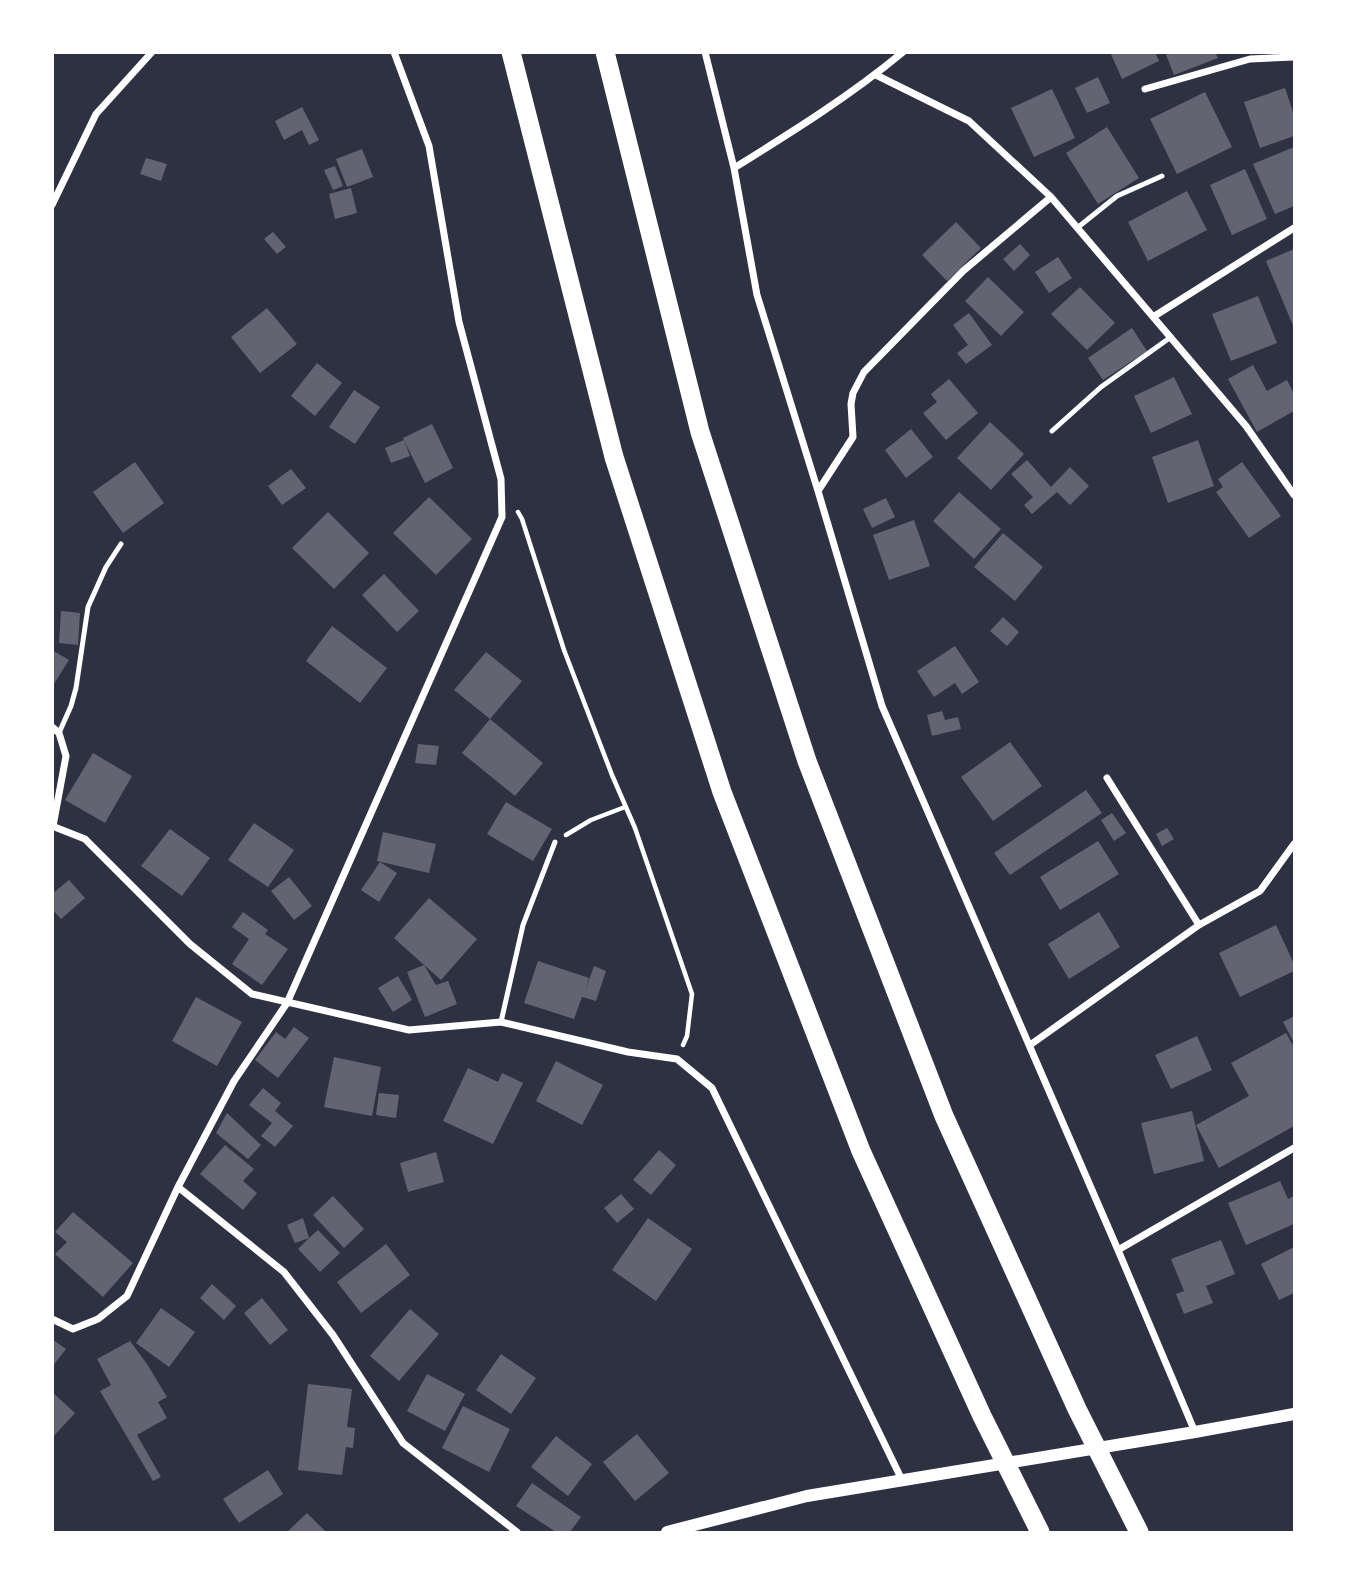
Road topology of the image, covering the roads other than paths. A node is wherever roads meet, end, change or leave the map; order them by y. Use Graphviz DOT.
graph roads {
  1 [pos="152,52"];
  2 [pos="394,52"];
  3 [pos="511,52"];
  4 [pos="605,52"];
  5 [pos="705,52"];
  6 [pos="903,52"];
  7 [pos="1294,57"];
  8 [pos="876,75"];
  9 [pos="1145,89"];
  10 [pos="734,167"];
  11 [pos="1162,176"];
  12 [pos="1051,197"];
  13 [pos="52,205"];
  14 [pos="1077,228"];
  15 [pos="1294,228"];
  16 [pos="1153,317"];
  17 [pos="1171,337"];
  18 [pos="1052,431"];
  19 [pos="818,491"];
  20 [pos="1294,495"];
  21 [pos="121,544"];
  22 [pos="56,730"];
  23 [pos="1107,778"];
  24 [pos="53,826"];
  25 [pos="555,842"];
  26 [pos="1294,844"];
  27 [pos="1199,925"];
  28 [pos="287,1003"];
  29 [pos="501,1022"];
  30 [pos="1030,1045"];
  31 [pos="1294,1148"];
  32 [pos="178,1187"];
  33 [pos="1118,1250"];
  34 [pos="52,1319"];
  35 [pos="1294,1414"];
  36 [pos="1195,1432"];
  37 [pos="902,1480"];
  38 [pos="695,1529"];
  39 [pos="517,1532"];
  40 [pos="667,1532"];
  41 [pos="1040,1532"];
  42 [pos="1139,1532"];
  1 -- 13 [label="street"];
  2 -- 28 [label="street"];
  3 -- 41 [label="highway"];
  4 -- 42 [label="highway"];
  5 -- 10 [label="street"];
  6 -- 8 [label="street"];
  7 -- 9 [label="street"];
  8 -- 10 [label="street"];
  8 -- 12 [label="street"];
  10 -- 19 [label="street"];
  11 -- 14 [label="lane"];
  12 -- 14 [label="street"];
  12 -- 19 [label="street"];
  14 -- 16 [label="street"];
  15 -- 16 [label="street"];
  16 -- 17 [label="street"];
  17 -- 18 [label="lane"];
  17 -- 20 [label="street"];
  19 -- 30 [label="street"];
  21 -- 22 [label="lane"];
  22 -- 24 [label="street"];
  23 -- 27 [label="street"];
  24 -- 28 [label="street"];
  25 -- 29 [label="lane"];
  26 -- 27 [label="street"];
  27 -- 30 [label="street"];
  28 -- 29 [label="street"];
  28 -- 32 [label="street"];
  29 -- 37 [label="street"];
  30 -- 33 [label="street"];
  31 -- 33 [label="street"];
  32 -- 34 [label="street"];
  32 -- 39 [label="street"];
  33 -- 36 [label="street"];
  35 -- 36 [label="street"];
  36 -- 37 [label="street"];
  37 -- 38 [label="street"];
  38 -- 40 [label="street"];
}
